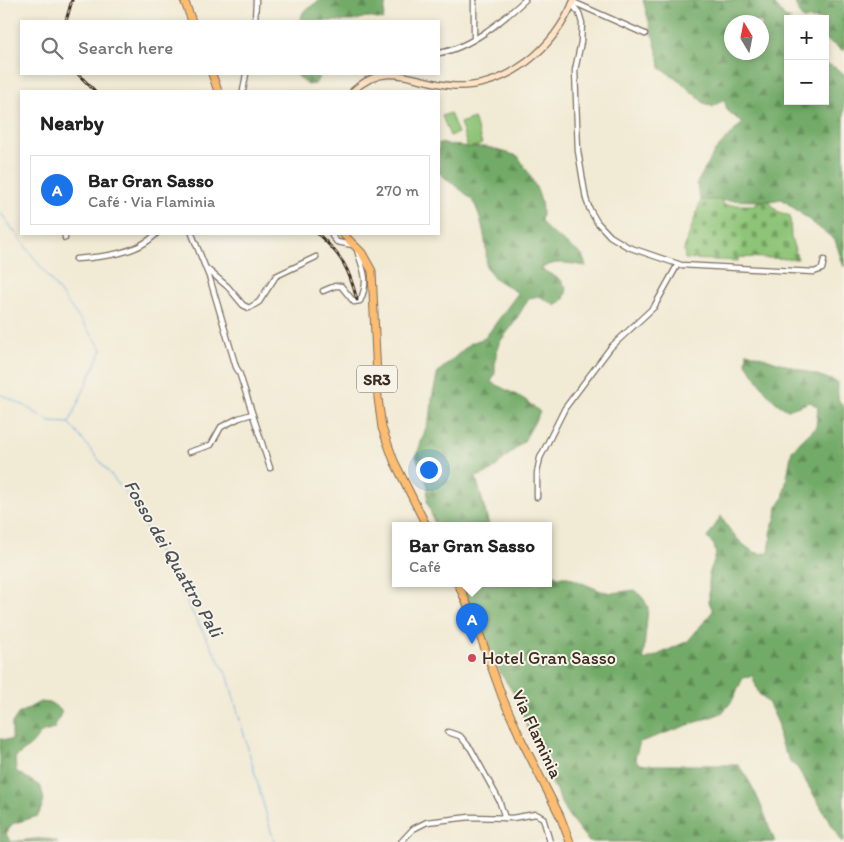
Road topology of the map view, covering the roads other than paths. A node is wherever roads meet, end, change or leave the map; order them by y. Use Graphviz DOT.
graph roads {
  1 [pos="184,0"];
  2 [pos="256,0"];
  3 [pos="474,0"];
  4 [pos="525,0"];
  5 [pos="573,2"];
  6 [pos="192,20"];
  7 [pos="254,20"];
  8 [pos="645,34"];
  9 [pos="474,38"];
  10 [pos="440,53"];
  11 [pos="212,75"];
  12 [pos="246,75"];
  13 [pos="378,75"];
  14 [pos="218,90"];
  15 [pos="243,90"];
  16 [pos="354,90"];
  17 [pos="155,235"];
  18 [pos="192,235"];
  19 [pos="344,235"];
  20 [pos="332,236"];
  21 [pos="357,246"];
  22 [pos="316,256"];
  23 [pos="76,259"];
  24 [pos="824,260"];
  25 [pos="678,264"];
  26 [pos="206,268"];
  27 [pos="323,290"];
  28 [pos="252,414"];
  29 [pos="189,452"];
  30 [pos="270,468"];
  31 [pos="537,497"];
  32 [pos="424,522"];
  33 [pos="460,587"];
  34 [pos="448,732"];
  35 [pos="505,818"];
  36 [pos="401,842"];
  37 [pos="550,842"];
  38 [pos="570,842"];
  1 -- 6 [label="main road"];
  2 -- 7 [label="street"];
  3 -- 9 [label="street"];
  4 -- 9 [label="street"];
  5 -- 8 [label="street"];
  5 -- 13 [label="main road"];
  5 -- 25 [label="street"];
  9 -- 10 [label="street"];
  11 -- 14 [label="main road"];
  12 -- 15 [label="street"];
  13 -- 16 [label="main road"];
  17 -- 23 [label="street"];
  18 -- 26 [label="street"];
  19 -- 21 [label="main road, SR3"];
  20 -- 21 [label="street"];
  21 -- 27 [label="street"];
  21 -- 32 [label="main road, SR3"];
  22 -- 26 [label="street"];
  24 -- 25 [label="street"];
  25 -- 31 [label="street"];
  26 -- 28 [label="street"];
  28 -- 29 [label="street"];
  28 -- 30 [label="street"];
  33 -- 38 [label="main road, Via Flaminia"];
  34 -- 35 [label="street"];
  35 -- 36 [label="street"];
  35 -- 37 [label="street"];
}
